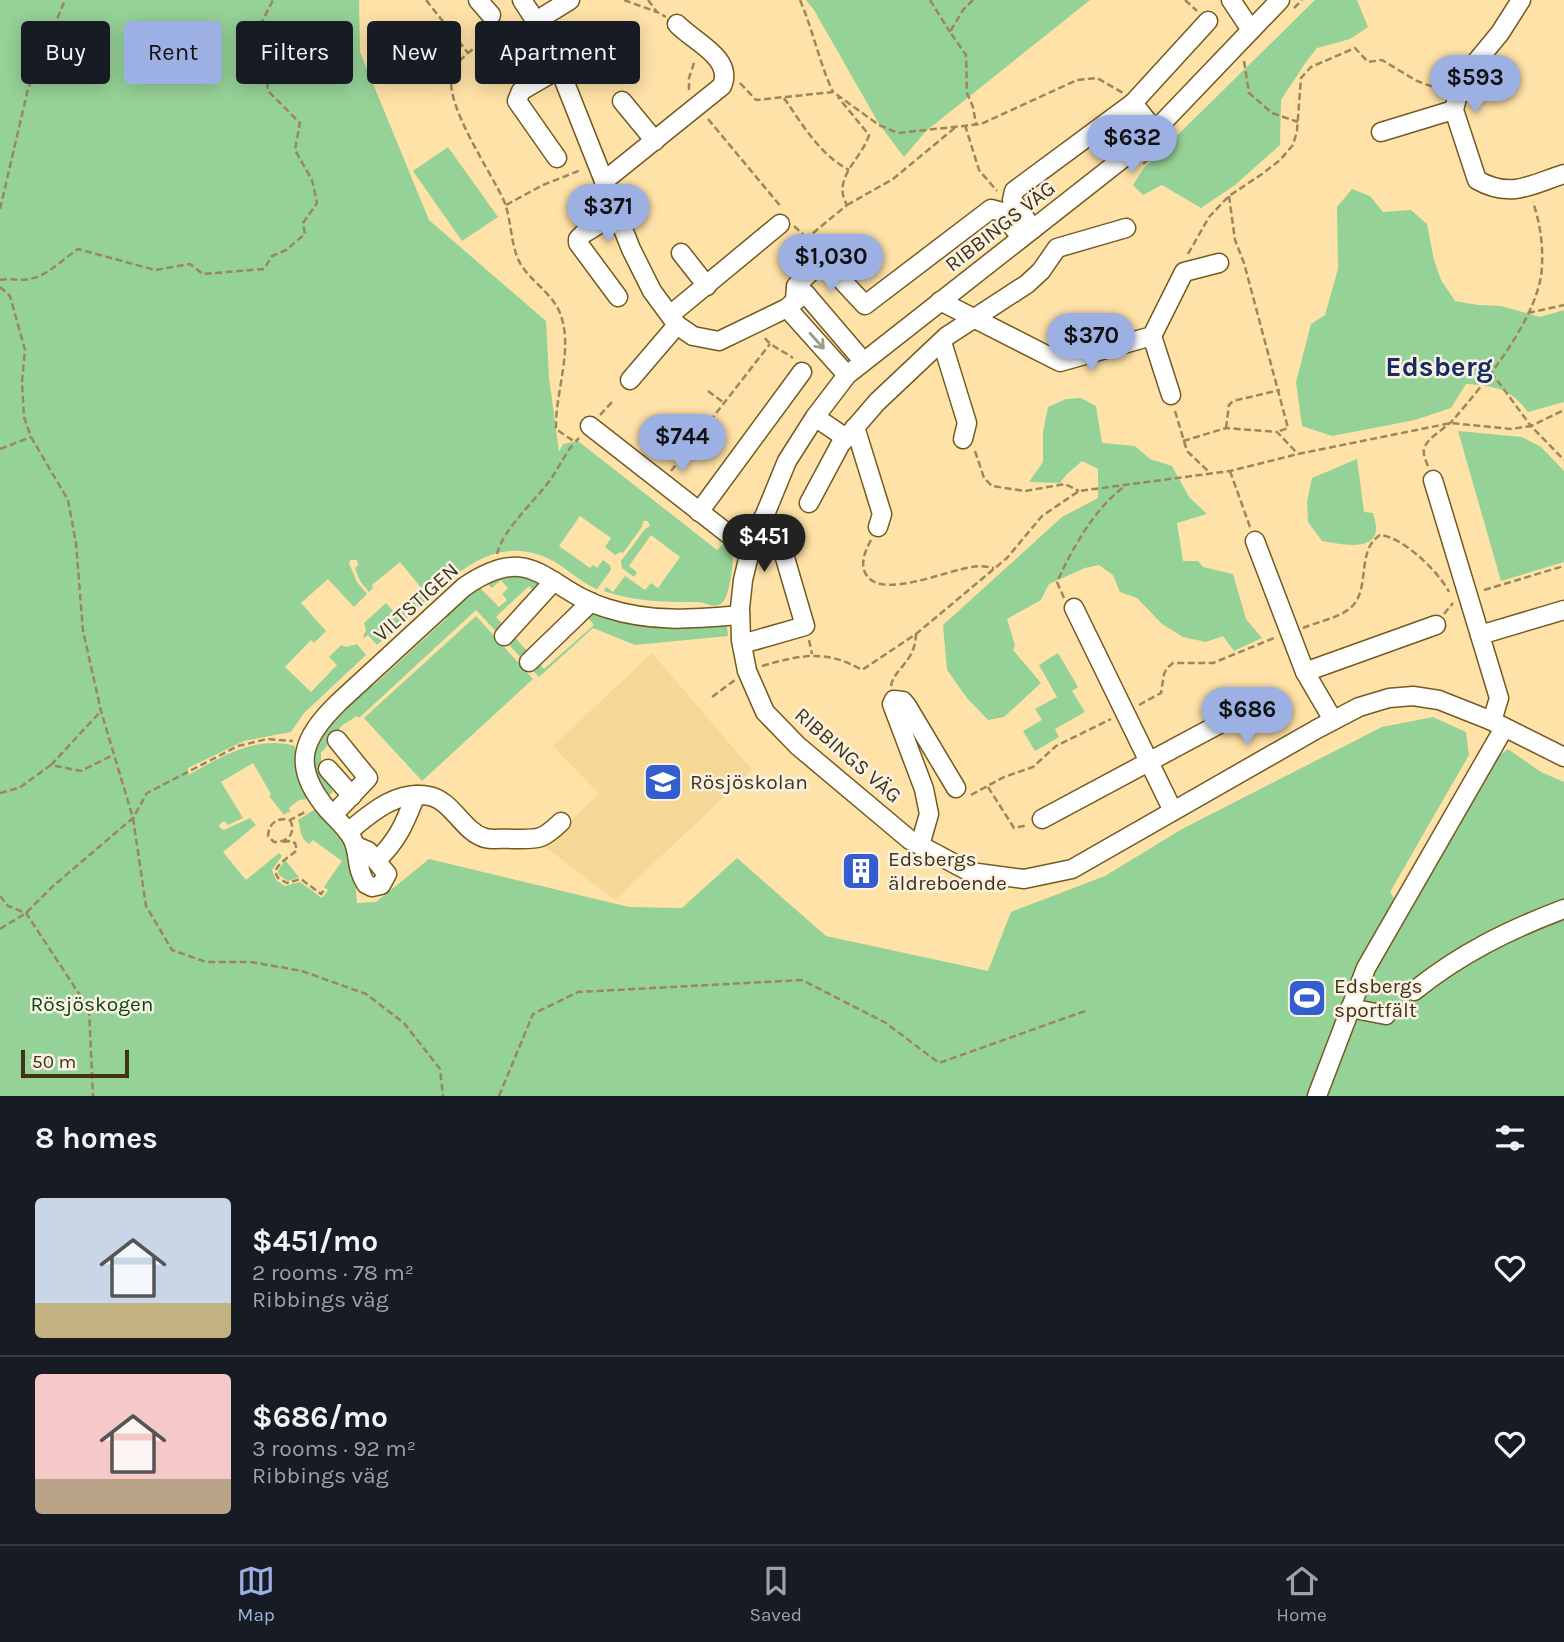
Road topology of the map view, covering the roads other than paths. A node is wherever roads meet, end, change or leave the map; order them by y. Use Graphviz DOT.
graph roads {
  1 [pos="478,0"];
  2 [pos="522,0"];
  3 [pos="570,0"];
  4 [pos="1231,0"];
  5 [pos="1280,0"];
  6 [pos="1521,0"];
  7 [pos="491,15"];
  8 [pos="535,19"];
  9 [pos="1208,21"];
  10 [pos="677,24"];
  11 [pos="1251,30"];
  12 [pos="533,84"];
  13 [pos="565,84"];
  14 [pos="622,102"];
  15 [pos="1133,103"];
  16 [pos="1450,111"];
  17 [pos="1155,131"];
  18 [pos="1381,132"];
  19 [pos="655,141"];
  20 [pos="557,158"];
  21 [pos="601,173"];
  22 [pos="1564,174"];
  23 [pos="617,213"];
  24 [pos="780,224"];
  25 [pos="1126,228"];
  26 [pos="1027,233"];
  27 [pos="681,253"];
  28 [pos="1220,263"];
  29 [pos="707,286"];
  30 [pos="618,297"];
  31 [pos="940,301"];
  32 [pos="791,305"];
  33 [pos="974,318"];
  34 [pos="674,320"];
  35 [pos="1152,336"];
  36 [pos="942,342"];
  37 [pos="863,361"];
  38 [pos="802,372"];
  39 [pos="847,375"];
  40 [pos="630,380"];
  41 [pos="1171,395"];
  42 [pos="815,417"];
  43 [pos="590,426"];
  44 [pos="851,433"];
  45 [pos="963,439"];
  46 [pos="1433,480"];
  47 [pos="808,503"];
  48 [pos="699,512"];
  49 [pos="763,518"];
  50 [pos="878,527"];
  51 [pos="1255,541"];
  52 [pos="750,551"];
  53 [pos="554,581"];
  54 [pos="591,603"];
  55 [pos="1074,608"];
  56 [pos="1564,610"];
  57 [pos="740,615"];
  58 [pos="1436,625"];
  59 [pos="1480,635"];
  60 [pos="504,636"];
  61 [pos="742,644"];
  62 [pos="529,663"];
  63 [pos="1305,671"];
  64 [pos="1266,699"];
  65 [pos="1333,720"];
  66 [pos="1498,725"];
  67 [pos="337,740"];
  68 [pos="1564,744"];
  69 [pos="1546,750"];
  70 [pos="1564,757"];
  71 [pos="1149,761"];
  72 [pos="328,769"];
  73 [pos="956,788"];
  74 [pos="416,795"];
  75 [pos="352,796"];
  76 [pos="328,809"];
  77 [pos="1173,811"];
  78 [pos="1042,820"];
  79 [pos="561,822"];
  80 [pos="352,839"];
  81 [pos="920,845"];
  82 [pos="377,860"];
  83 [pos="1564,909"];
  84 [pos="1414,991"];
  85 [pos="1350,1007"];
  86 [pos="1386,1015"];
  87 [pos="1317,1096"];
  1 -- 7 [label="street"];
  2 -- 8 [label="street"];
  3 -- 8 [label="street"];
  4 -- 11 [label="street"];
  5 -- 11 [label="street, RIBBINGS VÄG"];
  6 -- 22 [label="street"];
  9 -- 15 [label="street"];
  10 -- 19 [label="street"];
  11 -- 17 [label="street, RIBBINGS VÄG"];
  12 -- 20 [label="street"];
  13 -- 21 [label="street"];
  14 -- 19 [label="street"];
  15 -- 17 [label="street"];
  15 -- 26 [label="street"];
  16 -- 18 [label="street"];
  17 -- 26 [label="street, RIBBINGS VÄG"];
  19 -- 21 [label="street"];
  21 -- 23 [label="street"];
  23 -- 30 [label="street"];
  23 -- 34 [label="street"];
  24 -- 29 [label="street"];
  25 -- 33 [label="street"];
  26 -- 31 [label="street, RIBBINGS VÄG"];
  26 -- 32 [label="street"];
  27 -- 29 [label="street"];
  28 -- 35 [label="street"];
  29 -- 34 [label="street"];
  31 -- 33 [label="street"];
  31 -- 37 [label="street, RIBBINGS VÄG"];
  32 -- 34 [label="street"];
  32 -- 37 [label="street"];
  32 -- 39 [label="street, one-way"];
  33 -- 35 [label="street"];
  33 -- 36 [label="street"];
  34 -- 40 [label="street"];
  35 -- 41 [label="street"];
  36 -- 44 [label="street"];
  36 -- 45 [label="street"];
  37 -- 39 [label="street, RIBBINGS VÄG"];
  38 -- 48 [label="street"];
  39 -- 42 [label="street, RIBBINGS VÄG"];
  42 -- 44 [label="street"];
  42 -- 49 [label="street, RIBBINGS VÄG"];
  43 -- 48 [label="street"];
  44 -- 47 [label="street"];
  44 -- 50 [label="street"];
  46 -- 59 [label="street"];
  48 -- 52 [label="street"];
  49 -- 52 [label="street, RIBBINGS VÄG"];
  49 -- 61 [label="street"];
  51 -- 63 [label="street"];
  52 -- 57 [label="street, RIBBINGS VÄG"];
  53 -- 54 [label="street, VILTSTIGEN"];
  53 -- 60 [label="street"];
  53 -- 76 [label="street, VILTSTIGEN"];
  54 -- 57 [label="street, VILTSTIGEN"];
  54 -- 62 [label="street"];
  55 -- 71 [label="street"];
  56 -- 59 [label="street"];
  57 -- 61 [label="street, RIBBINGS VÄG"];
  58 -- 63 [label="street"];
  59 -- 66 [label="street"];
  61 -- 81 [label="street, RIBBINGS VÄG"];
  63 -- 65 [label="street"];
  64 -- 71 [label="street"];
  65 -- 66 [label="street, RIBBINGS VÄG"];
  65 -- 77 [label="street, RIBBINGS VÄG"];
  66 -- 69 [label="street, RIBBINGS VÄG"];
  66 -- 85 [label="street"];
  67 -- 75 [label="street"];
  68 -- 69 [label="street"];
  69 -- 70 [label="street, RIBBINGS VÄG"];
  71 -- 77 [label="street"];
  71 -- 78 [label="street"];
  72 -- 75 [label="street"];
  73 -- 81 [label="street"];
  74 -- 79 [label="street"];
  74 -- 80 [label="street"];
  74 -- 82 [label="street"];
  75 -- 76 [label="street"];
  76 -- 80 [label="street, VILTSTIGEN"];
  77 -- 81 [label="street, RIBBINGS VÄG"];
  80 -- 82 [label="street, VILTSTIGEN"];
  80 -- 82 [label="street, VILTSTIGEN"];
  83 -- 84 [label="street"];
  85 -- 86 [label="street"];
  85 -- 87 [label="street"];
}
